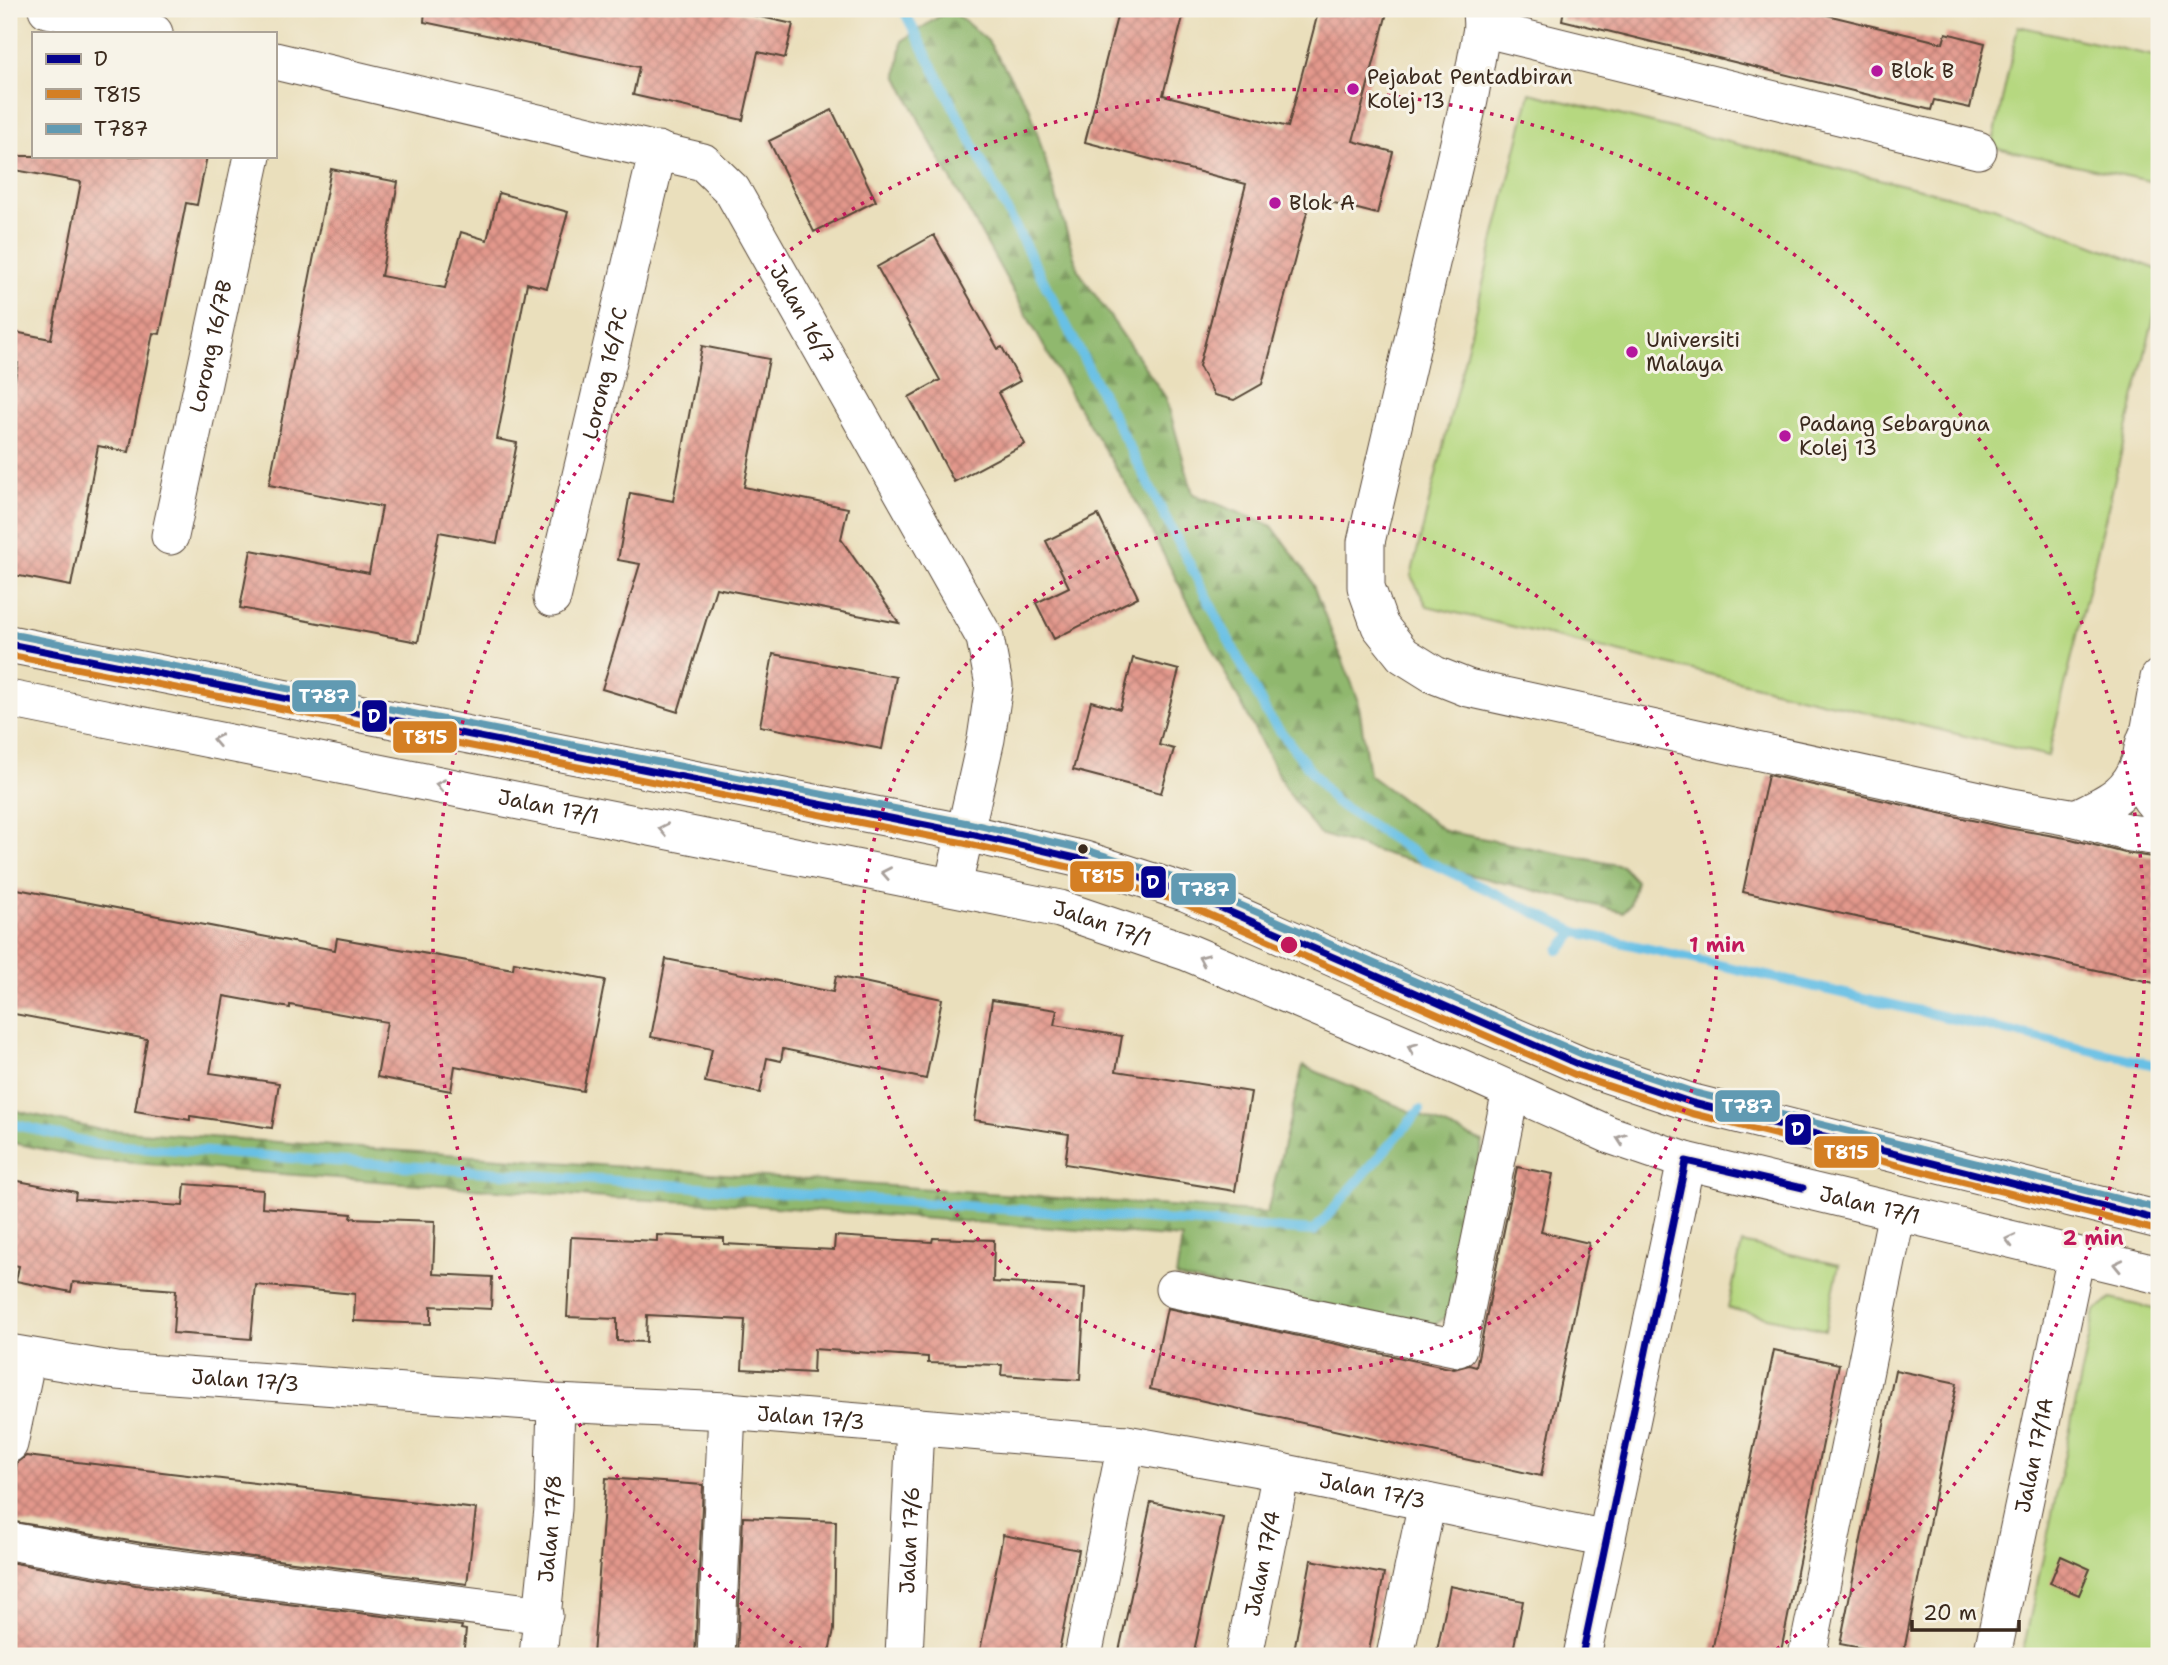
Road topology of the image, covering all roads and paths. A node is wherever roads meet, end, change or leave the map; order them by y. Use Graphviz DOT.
graph roads {
  1 [pos="47,9"];
  2 [pos="1481,18"];
  3 [pos="150,32"];
  4 [pos="276,61"];
  5 [pos="658,150"];
  6 [pos="1978,150"];
  7 [pos="253,158"];
  8 [pos="170,536"];
  9 [pos="552,598"];
  10 [pos="9,645"];
  11 [pos="2159,678"];
  12 [pos="9,699"];
  13 [pos="2155,722"];
  14 [pos="2140,762"];
  15 [pos="2159,808"];
  16 [pos="2076,818"];
  17 [pos="966,833"];
  18 [pos="2159,837"];
  19 [pos="953,887"];
  20 [pos="1511,1091"];
  21 [pos="1685,1161"];
  22 [pos="1897,1212"];
  23 [pos="2159,1220"];
  24 [pos="2076,1256"];
  25 [pos="2159,1275"];
  26 [pos="1174,1289"];
  27 [pos="18,1355"];
  28 [pos="556,1403"];
  29 [pos="727,1411"];
  30 [pos="915,1426"];
  31 [pos="9,1444"];
  32 [pos="1126,1444"];
  33 [pos="1282,1472"];
  34 [pos="1427,1502"];
  35 [pos="1606,1539"];
  36 [pos="9,1541"];
  37 [pos="544,1615"];
  38 [pos="1589,1655"];
  39 [pos="538,1656"];
  40 [pos="716,1656"];
  41 [pos="904,1656"];
  42 [pos="1083,1656"];
  43 [pos="1244,1656"];
  44 [pos="1395,1656"];
  45 [pos="1807,1656"];
  46 [pos="1992,1656"];
  1 -- 3 [label="street"];
  2 -- 6 [label="street"];
  2 -- 16 [label="street"];
  4 -- 5 [label="street, Jalan 16/7"];
  5 -- 9 [label="street, Lorong 16/7C"];
  5 -- 17 [label="street, Jalan 16/7"];
  7 -- 8 [label="street, Lorong 16/7B"];
  10 -- 17 [label="street"];
  11 -- 13 [label="street"];
  19 -- 12 [label="street, Jalan 17/1, one-way"];
  13 -- 14 [label="street"];
  14 -- 15 [label="street"];
  14 -- 16 [label="street"];
  16 -- 18 [label="street"];
  17 -- 19 [label="street, Jalan 16/7"];
  17 -- 23 [label="street"];
  20 -- 19 [label="street, Jalan 17/1, one-way"];
  21 -- 20 [label="street, Jalan 17/1, one-way"];
  20 -- 26 [label="street"];
  21 -- 22 [label="street, Jalan 17/1"];
  21 -- 35 [label="street"];
  24 -- 22 [label="street, Jalan 17/1, one-way"];
  22 -- 45 [label="street"];
  25 -- 24 [label="street, Jalan 17/1, one-way"];
  24 -- 46 [label="street, Jalan 17/1A"];
  27 -- 28 [label="street, Jalan 17/3"];
  27 -- 31 [label="street"];
  28 -- 29 [label="street, Jalan 17/3"];
  28 -- 37 [label="street, Jalan 17/8"];
  29 -- 30 [label="street, Jalan 17/3"];
  29 -- 40 [label="street"];
  30 -- 32 [label="street, Jalan 17/3"];
  30 -- 41 [label="street, Jalan 17/6"];
  32 -- 33 [label="street, Jalan 17/3"];
  32 -- 42 [label="street"];
  33 -- 34 [label="street, Jalan 17/3"];
  33 -- 43 [label="street, Jalan 17/4"];
  34 -- 35 [label="street, Jalan 17/3"];
  34 -- 44 [label="street"];
  35 -- 38 [label="street"];
  36 -- 37 [label="street"];
  37 -- 39 [label="street, Jalan 17/8"];
}
